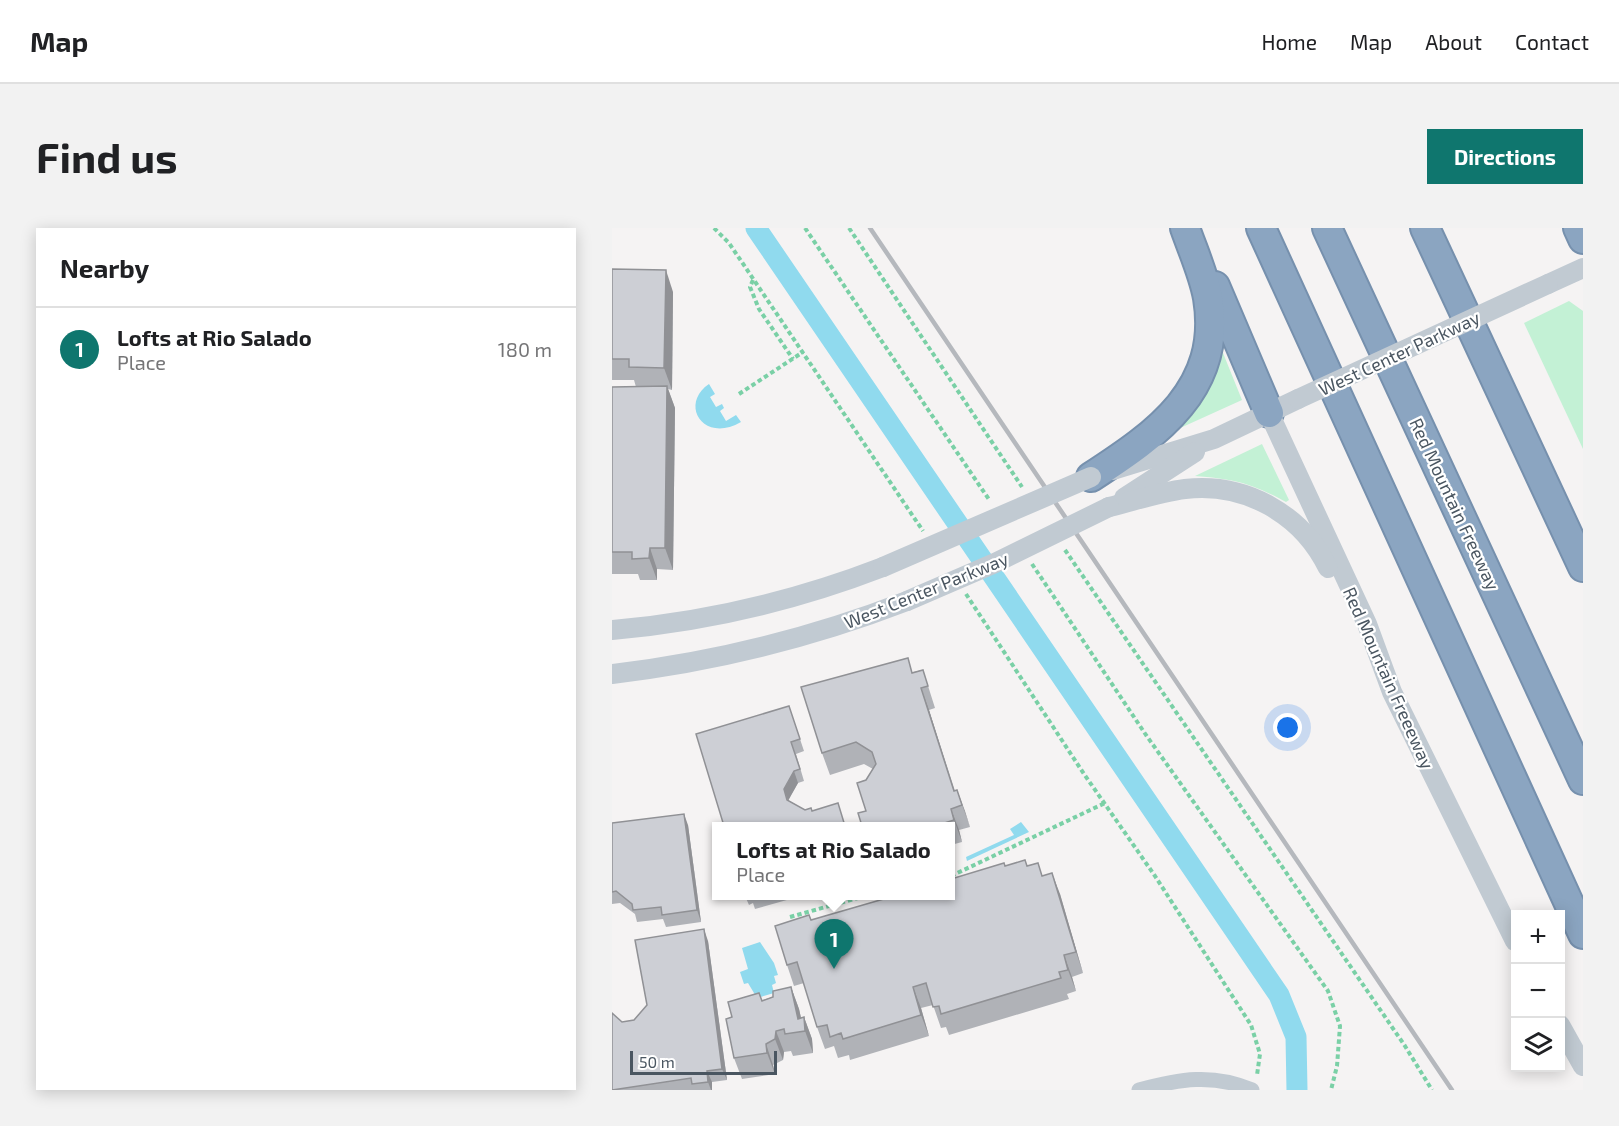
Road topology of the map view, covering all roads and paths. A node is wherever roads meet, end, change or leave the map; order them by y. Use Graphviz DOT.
graph roads {
  1 [pos="714,228"];
  2 [pos="805,228"];
  3 [pos="849,228"];
  4 [pos="1185,228"];
  5 [pos="1261,228"];
  6 [pos="1327,228"];
  7 [pos="1425,228"];
  8 [pos="1578,228"];
  9 [pos="1583,239"];
  10 [pos="1583,268"];
  11 [pos="753,280"];
  12 [pos="803,352"];
  13 [pos="793,359"];
  14 [pos="739,394"];
  15 [pos="1269,413"];
  16 [pos="1214,439"];
  17 [pos="1091,477"];
  18 [pos="1025,491"];
  19 [pos="993,506"];
  20 [pos="1110,507"];
  21 [pos="928,538"];
  22 [pos="1065,549"];
  23 [pos="1027,556"];
  24 [pos="1583,567"];
  25 [pos="964,591"];
  26 [pos="612,630"];
  27 [pos="612,674"];
  28 [pos="1392,692"];
  29 [pos="1583,780"];
  30 [pos="1105,804"];
  31 [pos="955,874"];
  32 [pos="851,900"];
  33 [pos="789,917"];
  34 [pos="1511,933"];
  35 [pos="1583,934"];
  36 [pos="1565,1034"];
  37 [pos="1583,1066"];
  38 [pos="1254,1084"];
  39 [pos="1139,1090"];
  40 [pos="1331,1090"];
  41 [pos="1432,1090"];
  1 -- 11 [label="path"];
  2 -- 19 [label="path"];
  3 -- 18 [label="path"];
  4 -- 15 [label="highway"];
  4 -- 17 [label="highway"];
  5 -- 35 [label="highway"];
  6 -- 29 [label="highway, Red Mountain Freeway"];
  7 -- 24 [label="highway"];
  8 -- 9 [label="highway"];
  10 -- 15 [label="street, West Center Parkway, bridge"];
  11 -- 12 [label="path"];
  11 -- 13 [label="path"];
  12 -- 13 [label="path"];
  12 -- 21 [label="path"];
  13 -- 14 [label="path"];
  15 -- 16 [label="street, West Center Parkway"];
  15 -- 28 [label="street, Red Mountain Freeeway"];
  16 -- 17 [label="street, West Center Parkway"];
  16 -- 20 [label="street, West Center Parkway"];
  17 -- 26 [label="street, West Center Parkway, bridge"];
  20 -- 27 [label="street, West Center Parkway, bridge"];
  20 -- 28 [label="street"];
  22 -- 41 [label="path"];
  23 -- 40 [label="path"];
  25 -- 30 [label="path"];
  28 -- 34 [label="street, Red Mountain Freeeway"];
  30 -- 31 [label="path"];
  30 -- 38 [label="path"];
  32 -- 33 [label="path"];
  36 -- 37 [label="street"];
  38 -- 39 [label="street"];
}
